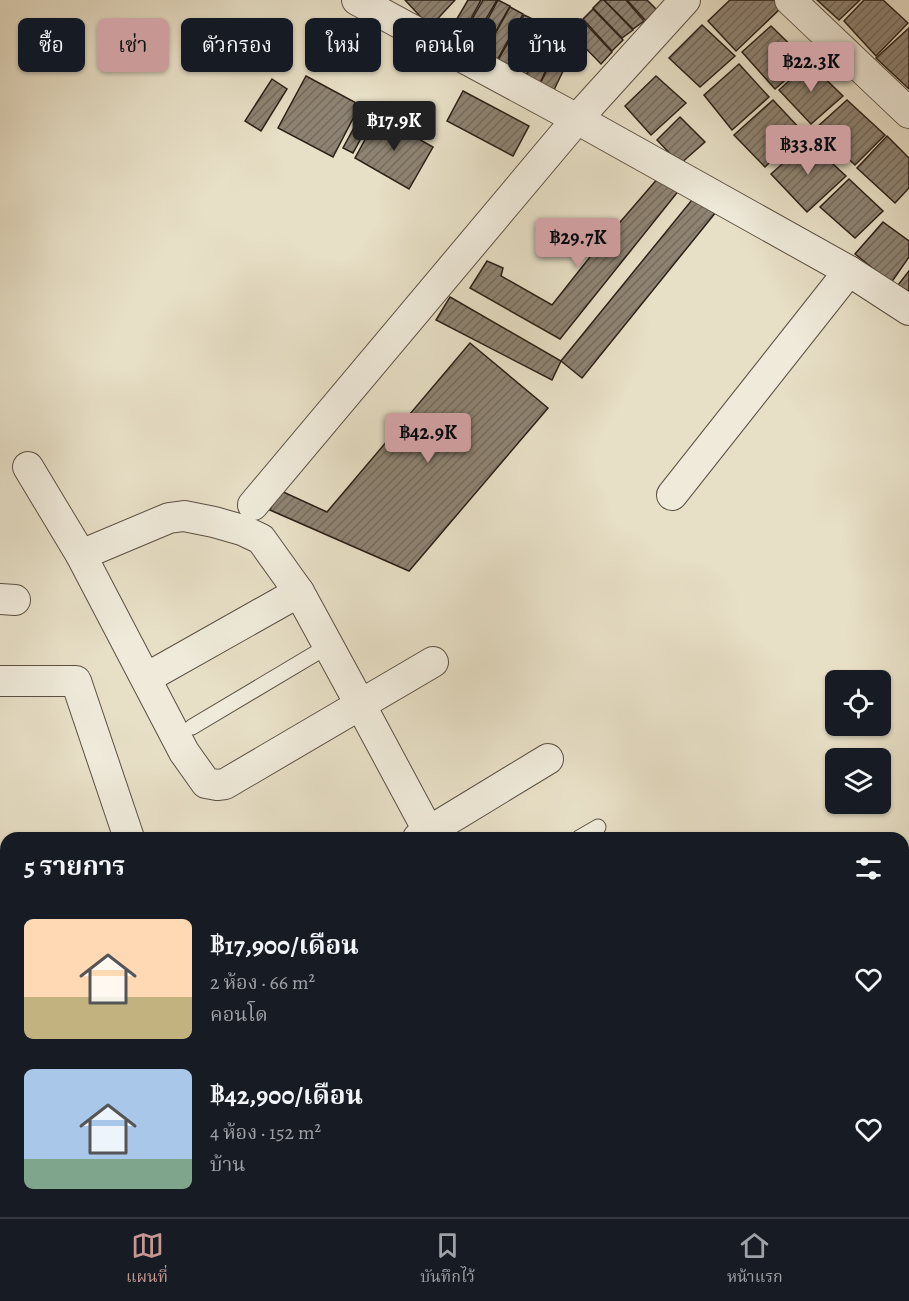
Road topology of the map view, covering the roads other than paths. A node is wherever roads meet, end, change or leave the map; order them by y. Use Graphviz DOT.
graph roads {
  1 [pos="357,0"];
  2 [pos="685,0"];
  3 [pos="790,0"];
  4 [pos="909,113"];
  5 [pos="577,119"];
  6 [pos="849,271"];
  7 [pos="909,310"];
  8 [pos="28,467"];
  9 [pos="672,495"];
  10 [pos="253,505"];
  11 [pos="81,555"];
  12 [pos="299,592"];
  13 [pos="328,646"];
  14 [pos="433,662"];
  15 [pos="157,672"];
  16 [pos="0,681"];
  17 [pos="360,704"];
  18 [pos="192,727"];
  19 [pos="548,759"];
  20 [pos="598,827"];
  21 [pos="127,832"];
  22 [pos="424,832"];
  23 [pos="432,832"];
  24 [pos="589,832"];
  1 -- 5 [label="street"];
  2 -- 5 [label="street"];
  3 -- 4 [label="street"];
  5 -- 6 [label="street"];
  5 -- 10 [label="street"];
  6 -- 7 [label="street"];
  6 -- 9 [label="street"];
  8 -- 11 [label="street"];
  11 -- 12 [label="street"];
  11 -- 17 [label="street"];
  12 -- 13 [label="street"];
  12 -- 15 [label="street"];
  13 -- 17 [label="street"];
  13 -- 18 [label="lane"];
  14 -- 17 [label="street"];
  16 -- 21 [label="street"];
  17 -- 22 [label="street"];
  19 -- 23 [label="street"];
  20 -- 24 [label="lane"];
}
